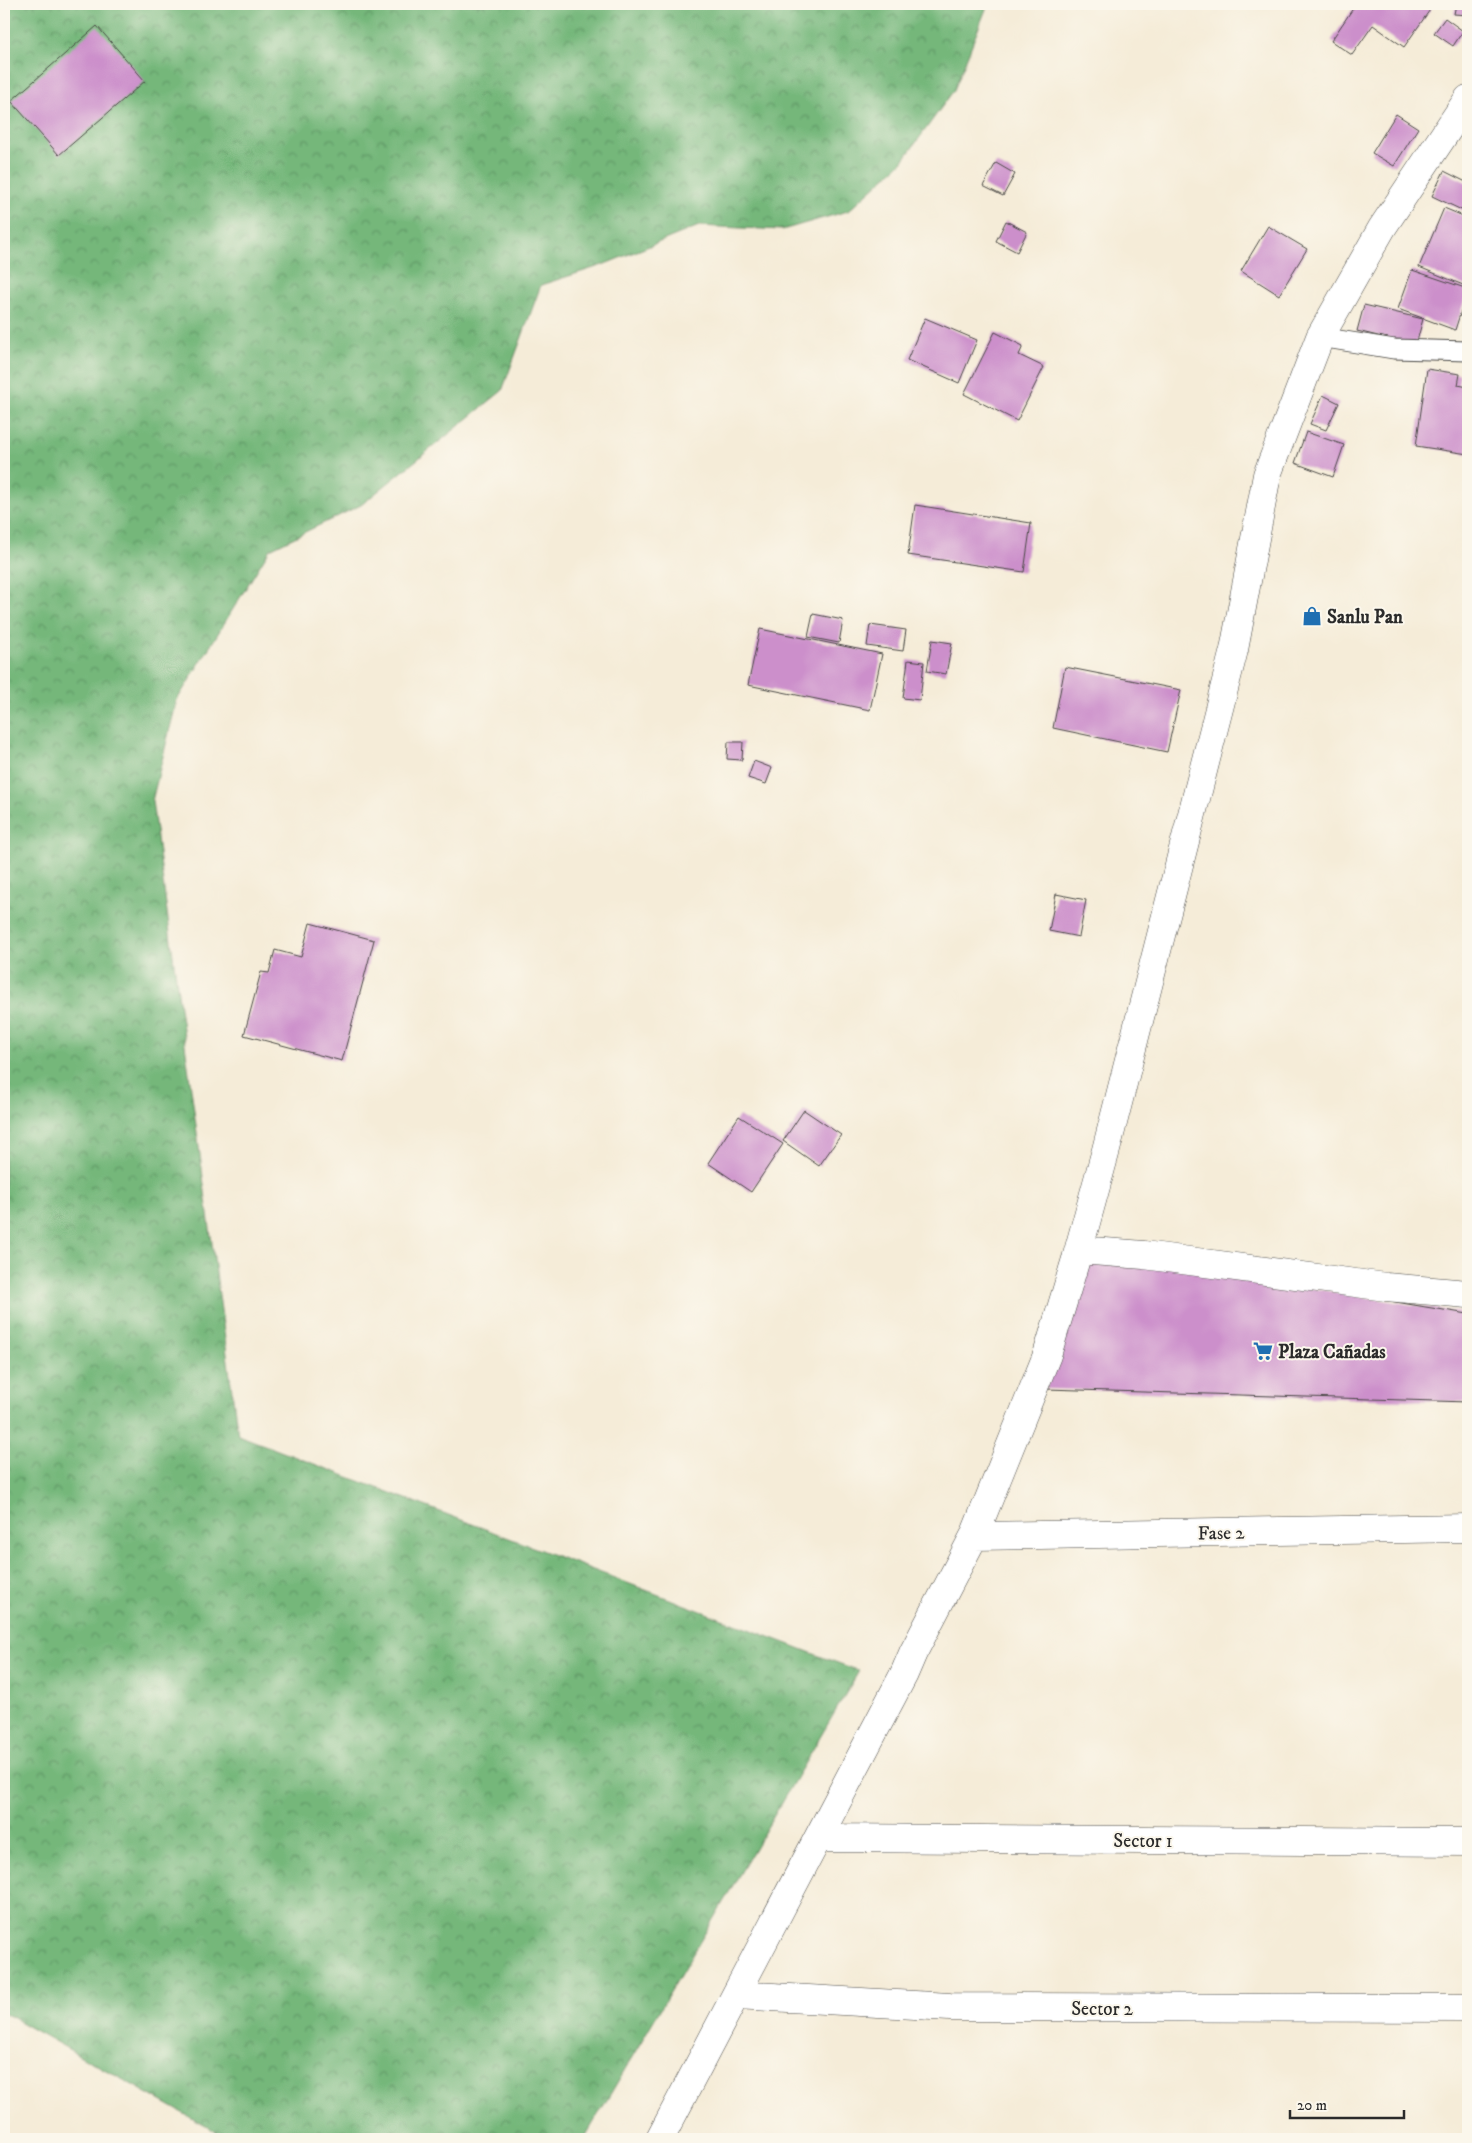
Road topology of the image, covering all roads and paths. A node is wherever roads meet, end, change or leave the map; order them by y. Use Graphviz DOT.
graph roads {
  1 [pos="1468,99"];
  2 [pos="1320,337"];
  3 [pos="1468,351"];
  4 [pos="1079,1250"];
  5 [pos="1468,1294"];
  6 [pos="1468,1528"];
  7 [pos="974,1536"];
  8 [pos="819,1838"];
  9 [pos="1468,1842"];
  10 [pos="736,1996"];
  11 [pos="1468,2008"];
  12 [pos="660,2139"];
  1 -- 2 [label="street"];
  2 -- 3 [label="lane"];
  2 -- 4 [label="street"];
  4 -- 5 [label="street"];
  4 -- 7 [label="street"];
  6 -- 7 [label="street, Fase 2"];
  7 -- 8 [label="street"];
  8 -- 9 [label="street, Sector 1"];
  8 -- 10 [label="street"];
  10 -- 11 [label="street, Sector 2"];
  10 -- 12 [label="street"];
}
